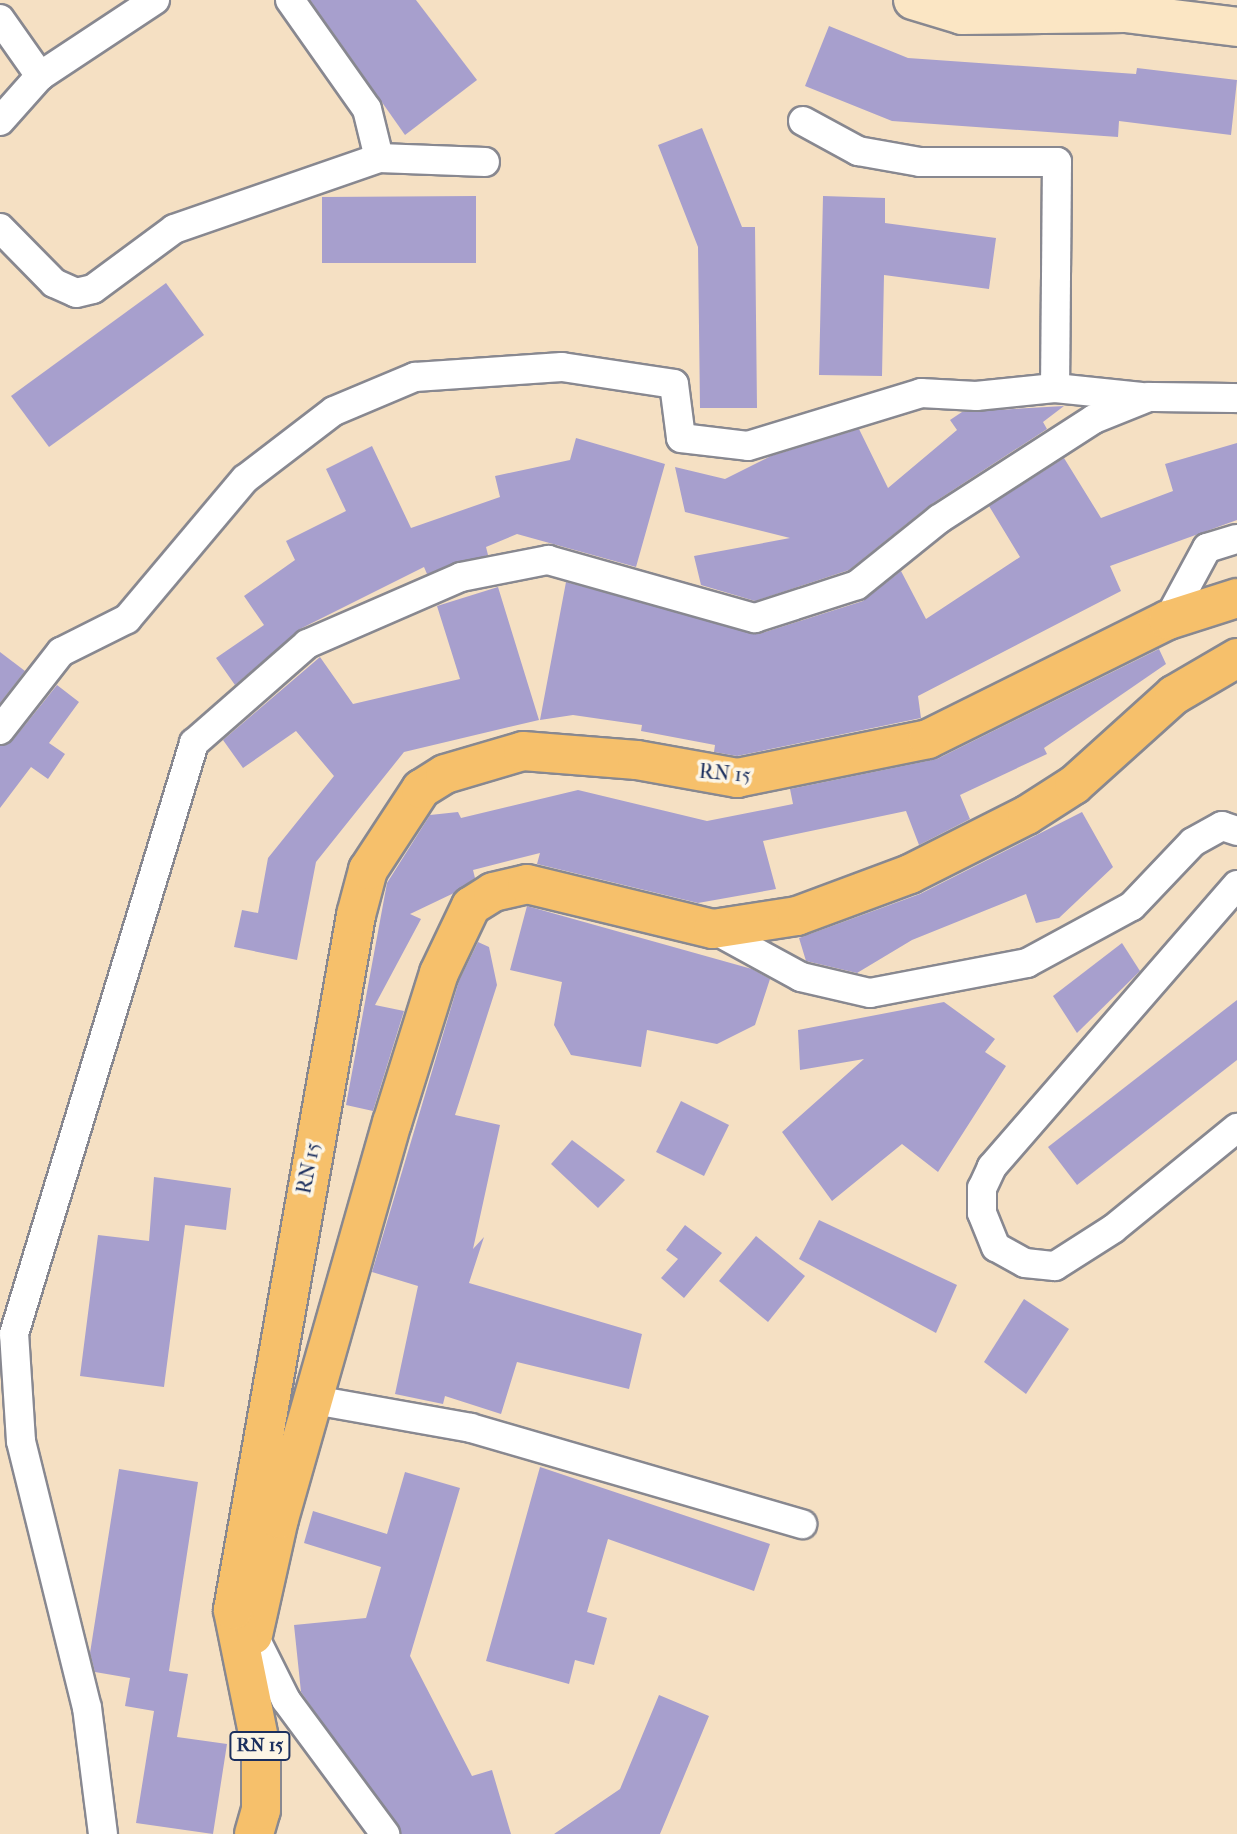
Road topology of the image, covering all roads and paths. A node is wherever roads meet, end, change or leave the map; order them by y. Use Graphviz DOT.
graph roads {
  1 [pos="155,0"];
  2 [pos="290,0"];
  3 [pos="913,0"];
  4 [pos="0,19"];
  5 [pos="1237,27"];
  6 [pos="40,76"];
  7 [pos="0,121"];
  8 [pos="803,121"];
  9 [pos="379,158"];
  10 [pos="485,162"];
  11 [pos="0,228"];
  12 [pos="1055,388"];
  13 [pos="1149,397"];
  14 [pos="1237,398"];
  15 [pos="1237,539"];
  16 [pos="1237,598"];
  17 [pos="1168,620"];
  18 [pos="1237,658"];
  19 [pos="0,730"];
  20 [pos="1237,831"];
  21 [pos="1237,885"];
  22 [pos="713,929"];
  23 [pos="1237,1128"];
  24 [pos="314,1400"];
  25 [pos="802,1524"];
  26 [pos="253,1634"];
  27 [pos="249,1682"];
  28 [pos="263,1826"];
  29 [pos="103,1834"];
  30 [pos="384,1834"];
  1 -- 6 [label="street"];
  2 -- 9 [label="street"];
  3 -- 5 [label="main road"];
  4 -- 6 [label="street"];
  6 -- 7 [label="street"];
  8 -- 12 [label="street"];
  9 -- 10 [label="street"];
  9 -- 11 [label="street"];
  12 -- 13 [label="street"];
  12 -- 19 [label="street"];
  13 -- 14 [label="street"];
  13 -- 29 [label="street"];
  15 -- 17 [label="street"];
  16 -- 17 [label="main road, RN 15"];
  17 -- 27 [label="main road, RN 15"];
  18 -- 22 [label="main road"];
  20 -- 22 [label="street"];
  21 -- 23 [label="street"];
  22 -- 24 [label="main road"];
  24 -- 25 [label="street"];
  24 -- 26 [label="main road"];
  26 -- 27 [label="main road"];
  26 -- 30 [label="street"];
  27 -- 28 [label="main road, RN 15"];
}
